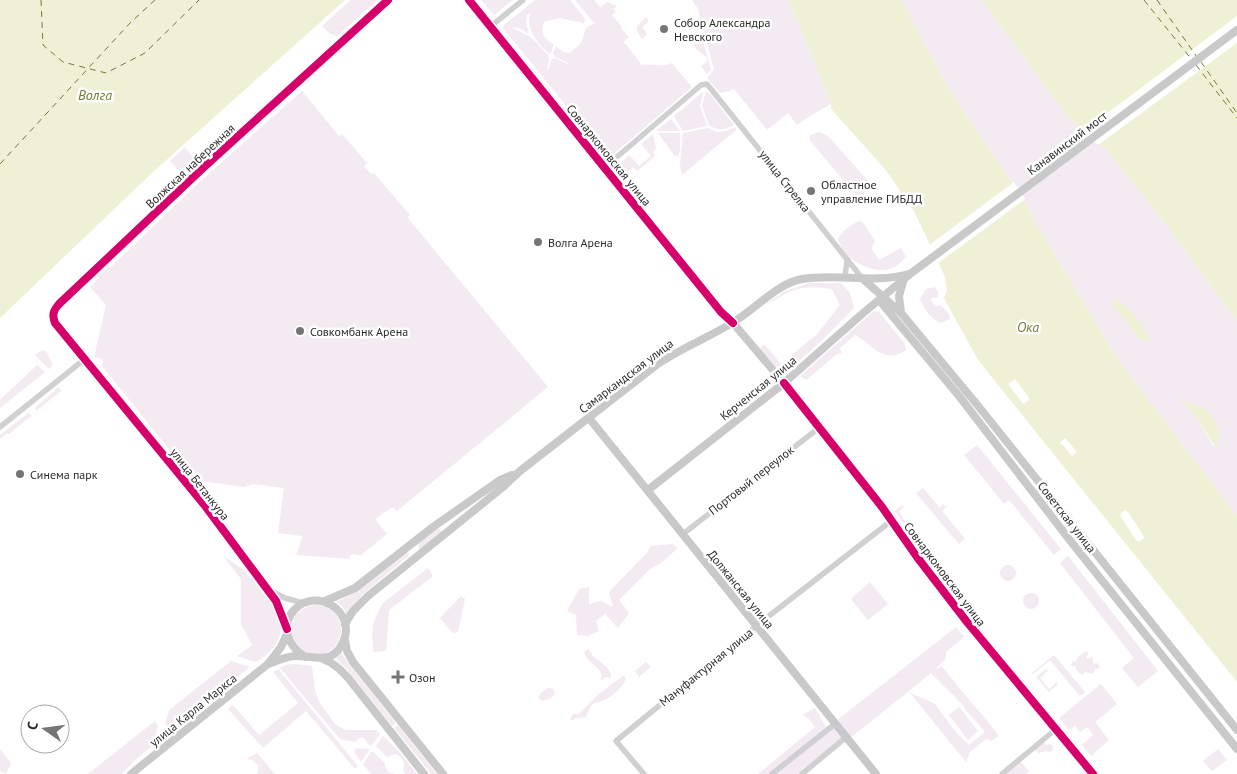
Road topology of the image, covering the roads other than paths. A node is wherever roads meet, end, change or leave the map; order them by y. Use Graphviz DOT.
graph roads {
  1 [pos="388,0"];
  2 [pos="469,0"];
  3 [pos="523,0"];
  4 [pos="490,27"];
  5 [pos="1237,30"];
  6 [pos="604,168"];
  7 [pos="847,261"];
  8 [pos="910,274"];
  9 [pos="845,277"];
  10 [pos="862,278"];
  11 [pos="903,281"];
  12 [pos="881,298"];
  13 [pos="901,313"];
  14 [pos="733,322"];
  15 [pos="86,358"];
  16 [pos="784,383"];
  17 [pos="589,418"];
  18 [pos="0,427"];
  19 [pos="820,427"];
  20 [pos="520,471"];
  21 [pos="648,490"];
  22 [pos="891,521"];
  23 [pos="682,534"];
  24 [pos="414,542"];
  25 [pos="399,571"];
  26 [pos="267,589"];
  27 [pos="325,601"];
  28 [pos="303,603"];
  29 [pos="345,624"];
  30 [pos="756,626"];
  31 [pos="287,632"];
  32 [pos="345,638"];
  33 [pos="305,657"];
  34 [pos="323,659"];
  35 [pos="268,664"];
  36 [pos="836,723"];
  37 [pos="1056,730"];
  38 [pos="1237,730"];
  39 [pos="846,737"];
  40 [pos="1237,750"];
  41 [pos="132,774"];
  42 [pos="424,774"];
  43 [pos="443,774"];
  44 [pos="644,774"];
  45 [pos="772,774"];
  46 [pos="802,774"];
  47 [pos="876,774"];
  48 [pos="1002,774"];
  49 [pos="1093,774"];
  1 -- 15 [label="street, Волжская набережная"];
  2 -- 4 [label="street, Совнаркомовская улица"];
  3 -- 4 [label="street"];
  4 -- 6 [label="street, Совнаркомовская улица"];
  5 -- 8 [label="main road, Канавинский мост"];
  6 -- 7 [label="street, улица Стрелка"];
  6 -- 14 [label="street, Совнаркомовская улица"];
  7 -- 9 [label="street"];
  7 -- 10 [label="street, улица Стрелка"];
  8 -- 10 [label="main road, Самаркандская улица"];
  8 -- 11 [label="main road, Канавинский мост"];
  9 -- 10 [label="main road, Самаркандская улица"];
  9 -- 14 [label="main road, Самаркандская улица"];
  10 -- 12 [label="main road"];
  11 -- 12 [label="main road, Керченская улица"];
  11 -- 13 [label="main road"];
  12 -- 13 [label="main road, Советская улица"];
  12 -- 16 [label="main road, Керченская улица"];
  12 -- 40 [label="main road, Советская улица"];
  13 -- 38 [label="main road, Советская улица"];
  14 -- 16 [label="main road, Совнаркомовская улица"];
  14 -- 17 [label="main road, Самаркандская улица"];
  15 -- 18 [label="street"];
  15 -- 26 [label="street, улица Бетанкура"];
  16 -- 19 [label="main road, Совнаркомовская улица"];
  16 -- 21 [label="main road, Керченская улица"];
  17 -- 20 [label="main road, Самаркандская улица"];
  17 -- 21 [label="main road, Должанская улица"];
  19 -- 22 [label="main road, Совнаркомовская улица"];
  19 -- 23 [label="street, Портовый переулок"];
  20 -- 24 [label="main road, Самаркандская улица"];
  20 -- 25 [label="main road, Самаркандская улица"];
  21 -- 23 [label="main road, Должанская улица"];
  22 -- 30 [label="street, Мануфактурная улица"];
  22 -- 37 [label="main road, Совнаркомовская улица"];
  23 -- 30 [label="main road, Должанская улица"];
  24 -- 25 [label="main road"];
  24 -- 27 [label="main road, Самаркандская улица"];
  25 -- 29 [label="main road, Самаркандская улица"];
  26 -- 28 [label="street, улица Бетанкура"];
  26 -- 31 [label="street, улица Бетанкура"];
  27 -- 28 [label="main road"];
  27 -- 29 [label="main road"];
  28 -- 31 [label="main road"];
  29 -- 32 [label="main road"];
  30 -- 36 [label="main road, Должанская улица"];
  30 -- 44 [label="street, Мануфактурная улица"];
  31 -- 33 [label="main road"];
  31 -- 35 [label="main road"];
  32 -- 34 [label="main road"];
  32 -- 43 [label="main road"];
  33 -- 34 [label="main road"];
  33 -- 35 [label="main road"];
  34 -- 42 [label="main road"];
  35 -- 41 [label="main road, улица Карла Маркса"];
  36 -- 39 [label="main road, Должанская улица"];
  36 -- 45 [label="street"];
  37 -- 48 [label="street"];
  37 -- 49 [label="main road, Совнаркомовская улица"];
  39 -- 46 [label="street"];
  39 -- 47 [label="main road, Должанская улица"];
}
